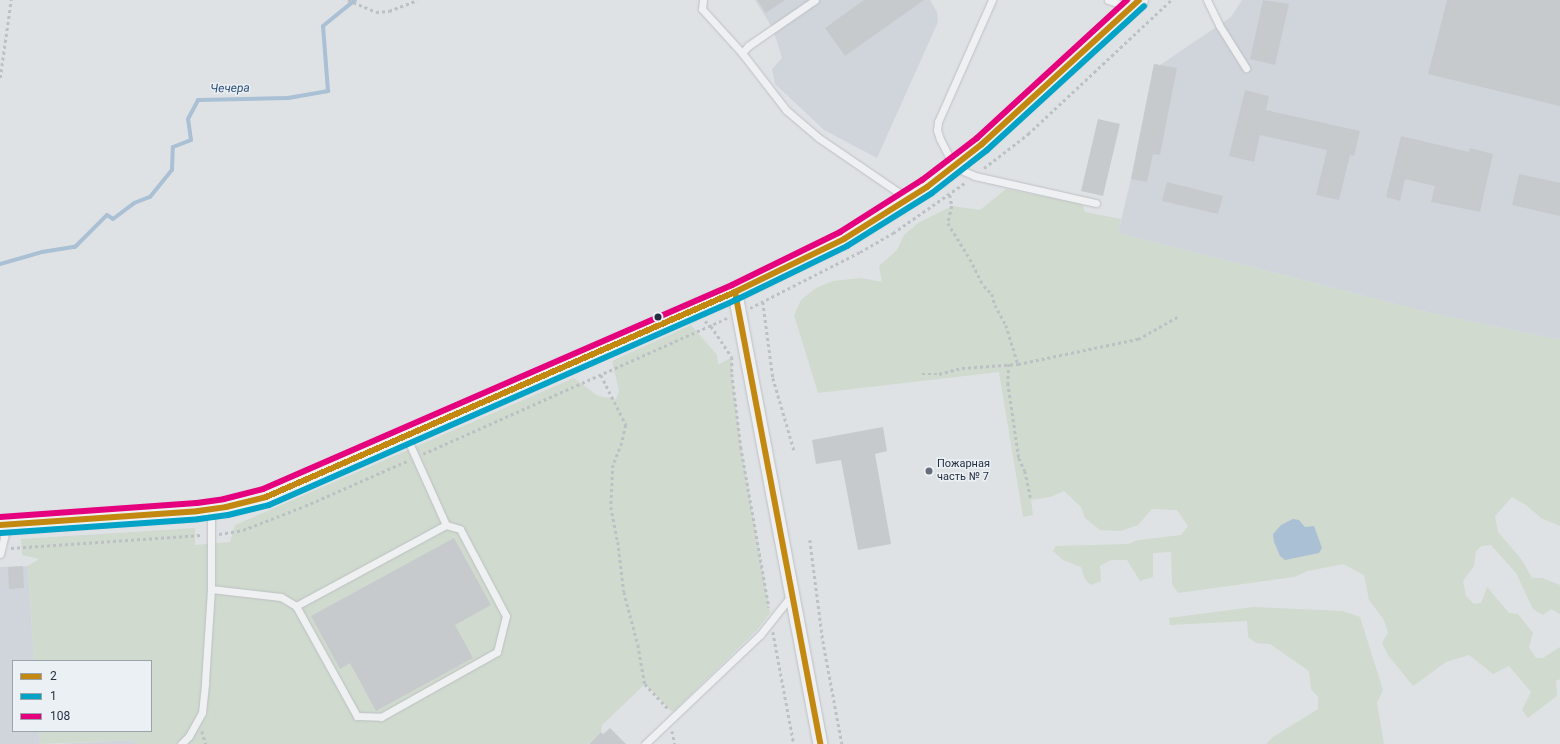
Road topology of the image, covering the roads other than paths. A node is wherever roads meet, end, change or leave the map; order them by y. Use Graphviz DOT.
graph roads {
  1 [pos="703,0"];
  2 [pos="815,0"];
  3 [pos="992,0"];
  4 [pos="1108,0"];
  5 [pos="1207,0"];
  6 [pos="1135,4"];
  7 [pos="742,52"];
  8 [pos="1246,68"];
  9 [pos="954,167"];
  10 [pos="908,199"];
  11 [pos="1096,203"];
  12 [pos="735,292"];
  13 [pos="406,436"];
  14 [pos="211,509"];
  15 [pos="4,525"];
  16 [pos="446,525"];
  17 [pos="0,554"];
  18 [pos="211,589"];
  19 [pos="792,594"];
  20 [pos="296,606"];
  21 [pos="182,744"];
  22 [pos="645,744"];
  23 [pos="820,744"];
  1 -- 7 [label="lane"];
  2 -- 7 [label="lane"];
  3 -- 9 [label="lane"];
  4 -- 6 [label="lane"];
  5 -- 8 [label="lane"];
  6 -- 9 [label="street"];
  7 -- 10 [label="lane"];
  9 -- 10 [label="street"];
  9 -- 11 [label="lane"];
  10 -- 12 [label="street"];
  12 -- 13 [label="street"];
  12 -- 19 [label="street"];
  13 -- 14 [label="street"];
  13 -- 16 [label="lane"];
  14 -- 15 [label="street"];
  14 -- 18 [label="lane"];
  15 -- 17 [label="lane"];
  16 -- 20 [label="lane"];
  16 -- 20 [label="lane"];
  18 -- 20 [label="lane"];
  18 -- 21 [label="lane"];
  19 -- 22 [label="lane"];
  19 -- 23 [label="street"];
}
